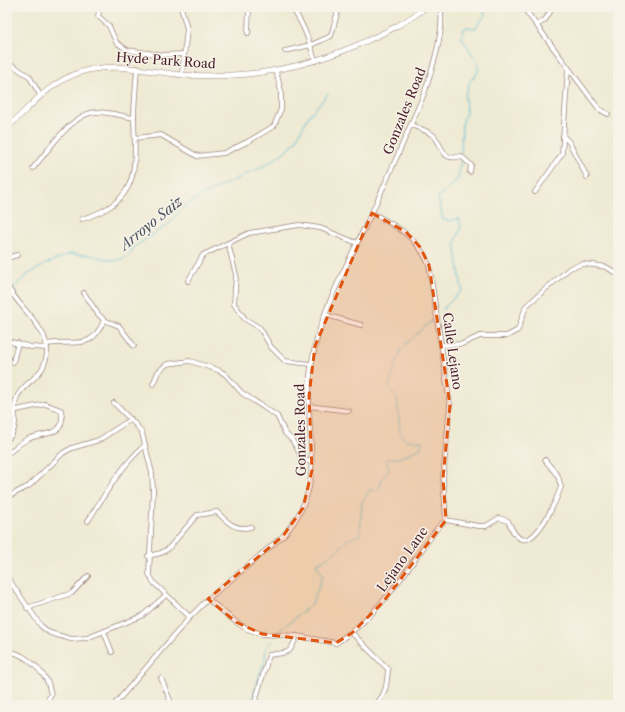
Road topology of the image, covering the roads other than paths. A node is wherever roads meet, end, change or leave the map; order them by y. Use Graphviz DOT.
graph roads {
  1 [pos="100,7"];
  2 [pos="181,7"];
  3 [pos="249,7"];
  4 [pos="291,7"];
  5 [pos="340,7"];
  6 [pos="426,7"];
  7 [pos="440,7"];
  8 [pos="523,7"];
  9 [pos="553,7"];
  10 [pos="536,25"];
  11 [pos="248,33"];
  12 [pos="311,45"];
  13 [pos="285,51"];
  14 [pos="184,54"];
  15 [pos="315,61"];
  16 [pos="7,62"];
  17 [pos="568,67"];
  18 [pos="138,68"];
  19 [pos="276,71"];
  20 [pos="182,74"];
  21 [pos="40,95"];
  22 [pos="608,114"];
  23 [pos="134,118"];
  24 [pos="411,125"];
  25 [pos="7,128"];
  26 [pos="563,136"];
  27 [pos="135,138"];
  28 [pos="33,168"];
  29 [pos="470,172"];
  30 [pos="587,178"];
  31 [pos="535,192"];
  32 [pos="372,212"];
  33 [pos="82,219"];
  34 [pos="228,243"];
  35 [pos="357,243"];
  36 [pos="17,255"];
  37 [pos="7,258"];
  38 [pos="618,274"];
  39 [pos="188,281"];
  40 [pos="8,287"];
  41 [pos="84,293"];
  42 [pos="326,315"];
  43 [pos="104,320"];
  44 [pos="361,325"];
  45 [pos="7,341"];
  46 [pos="18,343"];
  47 [pos="442,345"];
  48 [pos="47,346"];
  49 [pos="134,346"];
  50 [pos="13,362"];
  51 [pos="312,364"];
  52 [pos="153,384"];
  53 [pos="114,403"];
  54 [pos="309,406"];
  55 [pos="16,410"];
  56 [pos="350,411"];
  57 [pos="7,412"];
  58 [pos="131,419"];
  59 [pos="7,440"];
  60 [pos="145,445"];
  61 [pos="7,454"];
  62 [pos="544,460"];
  63 [pos="312,462"];
  64 [pos="7,497"];
  65 [pos="446,520"];
  66 [pos="88,521"];
  67 [pos="251,527"];
  68 [pos="148,556"];
  69 [pos="88,576"];
  70 [pos="7,577"];
  71 [pos="166,595"];
  72 [pos="208,599"];
  73 [pos="27,608"];
  74 [pos="190,617"];
  75 [pos="104,632"];
  76 [pos="352,633"];
  77 [pos="296,636"];
  78 [pos="7,652"];
  79 [pos="112,652"];
  80 [pos="162,678"];
  81 [pos="45,705"];
  82 [pos="114,705"];
  83 [pos="172,705"];
  84 [pos="254,705"];
  85 [pos="375,705"];
  1 -- 14 [label="street"];
  2 -- 14 [label="street"];
  3 -- 11 [label="street"];
  4 -- 12 [label="street"];
  5 -- 12 [label="street"];
  6 -- 15 [label="main road, Hyde Park Road"];
  7 -- 24 [label="street, Gonzales Road"];
  8 -- 10 [label="street"];
  9 -- 10 [label="street"];
  10 -- 17 [label="street"];
  12 -- 13 [label="street"];
  12 -- 15 [label="street"];
  14 -- 20 [label="street"];
  15 -- 19 [label="main road, Hyde Park Road"];
  16 -- 21 [label="street"];
  17 -- 22 [label="street"];
  17 -- 26 [label="street"];
  18 -- 20 [label="main road, Hyde Park Road"];
  18 -- 21 [label="main road, Hyde Park Road"];
  18 -- 23 [label="street"];
  19 -- 20 [label="main road, Hyde Park Road"];
  19 -- 27 [label="street"];
  21 -- 25 [label="main road, Hyde Park Road"];
  23 -- 27 [label="street"];
  23 -- 28 [label="street"];
  24 -- 29 [label="street"];
  24 -- 32 [label="street, Gonzales Road"];
  26 -- 30 [label="street"];
  26 -- 31 [label="street"];
  27 -- 33 [label="street"];
  32 -- 35 [label="street, Gonzales Road"];
  32 -- 47 [label="street, Calle Lejano"];
  34 -- 35 [label="street"];
  34 -- 39 [label="street"];
  34 -- 51 [label="street"];
  35 -- 42 [label="street, Gonzales Road"];
  36 -- 37 [label="street"];
  38 -- 47 [label="street"];
  40 -- 48 [label="street"];
  41 -- 43 [label="street"];
  42 -- 44 [label="street"];
  42 -- 51 [label="street, Gonzales Road"];
  43 -- 48 [label="street"];
  43 -- 49 [label="street"];
  45 -- 46 [label="street"];
  46 -- 48 [label="street"];
  46 -- 50 [label="street"];
  47 -- 65 [label="street, Calle Lejano"];
  48 -- 55 [label="street"];
  51 -- 54 [label="street, Gonzales Road"];
  52 -- 63 [label="street"];
  53 -- 58 [label="street"];
  54 -- 56 [label="street"];
  54 -- 63 [label="street, Gonzales Road"];
  55 -- 57 [label="street"];
  55 -- 59 [label="street"];
  55 -- 61 [label="street"];
  58 -- 60 [label="street"];
  58 -- 64 [label="street"];
  60 -- 66 [label="street"];
  60 -- 68 [label="street"];
  62 -- 65 [label="street"];
  63 -- 72 [label="street, Gonzales Road"];
  65 -- 76 [label="street, Lejano Lane"];
  67 -- 68 [label="street"];
  68 -- 71 [label="street"];
  69 -- 73 [label="street"];
  70 -- 73 [label="street"];
  71 -- 74 [label="street"];
  71 -- 75 [label="street"];
  72 -- 74 [label="street, Gonzales Road"];
  72 -- 77 [label="street, Lejano Lane"];
  73 -- 75 [label="street"];
  74 -- 82 [label="street, Gonzales Road"];
  75 -- 79 [label="street"];
  76 -- 77 [label="street, Lejano Lane"];
  76 -- 85 [label="street"];
  77 -- 84 [label="street"];
  78 -- 81 [label="street"];
  80 -- 83 [label="street"];
}
